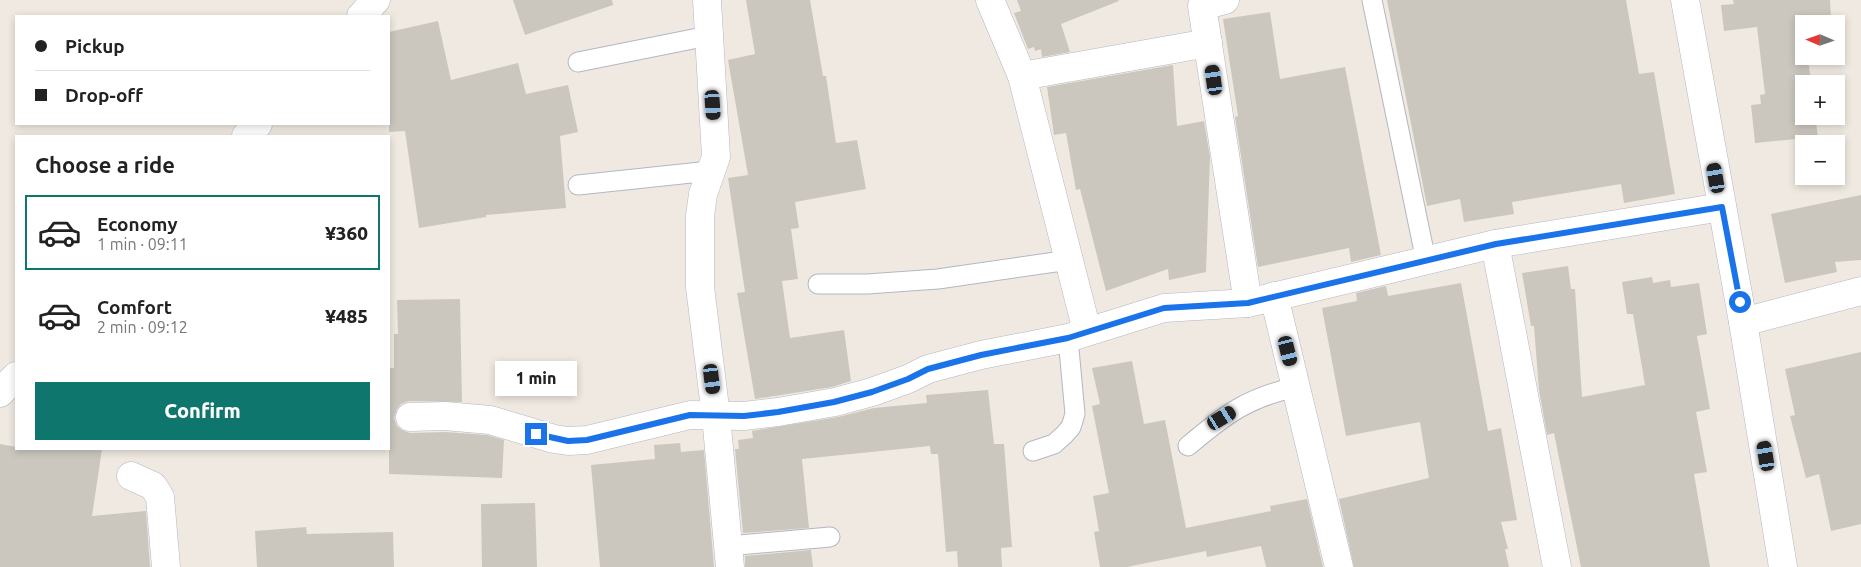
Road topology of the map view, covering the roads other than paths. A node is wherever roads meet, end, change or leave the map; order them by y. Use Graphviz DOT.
graph roads {
  1 [pos="376,0"];
  2 [pos="707,0"];
  3 [pos="990,0"];
  4 [pos="1372,0"];
  5 [pos="1685,0"];
  6 [pos="1208,2"];
  7 [pos="362,15"];
  8 [pos="708,36"];
  9 [pos="1208,43"];
  10 [pos="578,62"];
  11 [pos="1022,76"];
  12 [pos="257,125"];
  13 [pos="247,135"];
  14 [pos="710,171"];
  15 [pos="578,185"];
  16 [pos="1722,207"];
  17 [pos="1496,244"];
  18 [pos="1069,260"];
  19 [pos="1426,261"];
  20 [pos="818,284"];
  21 [pos="1861,291"];
  22 [pos="1274,296"];
  23 [pos="1248,303"];
  24 [pos="1743,322"];
  25 [pos="1078,334"];
  26 [pos="15,377"];
  27 [pos="1296,387"];
  28 [pos="0,393"];
  29 [pos="716,416"];
  30 [pos="410,417"];
  31 [pos="1188,446"];
  32 [pos="1033,451"];
  33 [pos="131,476"];
  34 [pos="830,537"];
  35 [pos="729,557"];
  36 [pos="166,567"];
  37 [pos="1340,567"];
  38 [pos="1557,567"];
  39 [pos="1783,567"];
  1 -- 7 [label="street"];
  2 -- 8 [label="street"];
  3 -- 11 [label="street"];
  4 -- 19 [label="lane"];
  5 -- 16 [label="street"];
  6 -- 9 [label="street"];
  8 -- 10 [label="lane"];
  8 -- 14 [label="street"];
  9 -- 11 [label="street"];
  9 -- 23 [label="street"];
  11 -- 18 [label="street"];
  12 -- 13 [label="street"];
  14 -- 15 [label="lane"];
  14 -- 29 [label="street"];
  16 -- 17 [label="street"];
  16 -- 24 [label="street"];
  17 -- 19 [label="street"];
  17 -- 38 [label="street"];
  18 -- 20 [label="lane"];
  18 -- 25 [label="street"];
  19 -- 22 [label="street"];
  21 -- 24 [label="street"];
  22 -- 23 [label="street"];
  22 -- 27 [label="street"];
  23 -- 25 [label="street"];
  24 -- 39 [label="street"];
  25 -- 29 [label="street"];
  25 -- 32 [label="lane"];
  26 -- 28 [label="street"];
  27 -- 31 [label="lane"];
  27 -- 37 [label="street"];
  29 -- 30 [label="street"];
  29 -- 35 [label="street"];
  33 -- 36 [label="street"];
  34 -- 35 [label="lane"];
}
